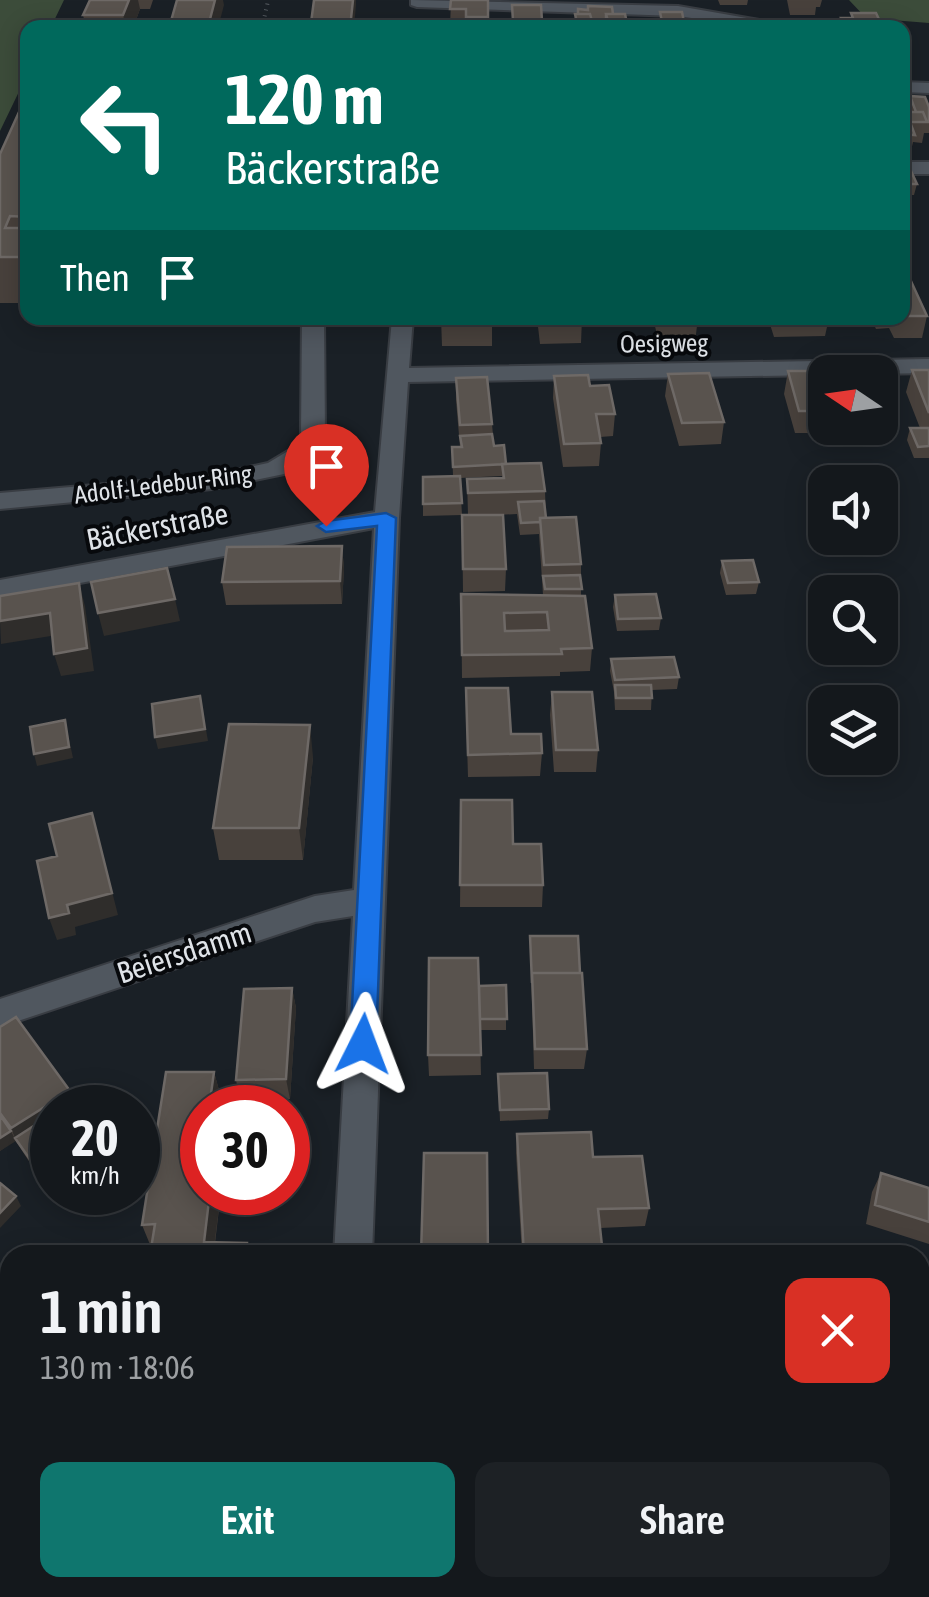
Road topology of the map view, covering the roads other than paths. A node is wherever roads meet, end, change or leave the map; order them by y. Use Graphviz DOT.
graph roads {
  1 [pos="417,6"];
  2 [pos="744,20"];
  3 [pos="313,325"];
  4 [pos="402,325"];
  5 [pos="929,366"];
  6 [pos="399,376"];
  7 [pos="0,501"];
  8 [pos="386,518"];
  9 [pos="0,589"];
  10 [pos="369,900"];
  11 [pos="0,1013"];
  12 [pos="354,1245"];
  1 -- 2 [label="street"];
  3 -- 7 [label="street, Adolf-Ledebur-Ring"];
  4 -- 6 [label="street"];
  5 -- 6 [label="street, Oesigweg"];
  6 -- 8 [label="street"];
  8 -- 9 [label="street, Bäckerstraße"];
  8 -- 10 [label="street"];
  10 -- 11 [label="street, Beiersdamm"];
  10 -- 12 [label="street"];
}
